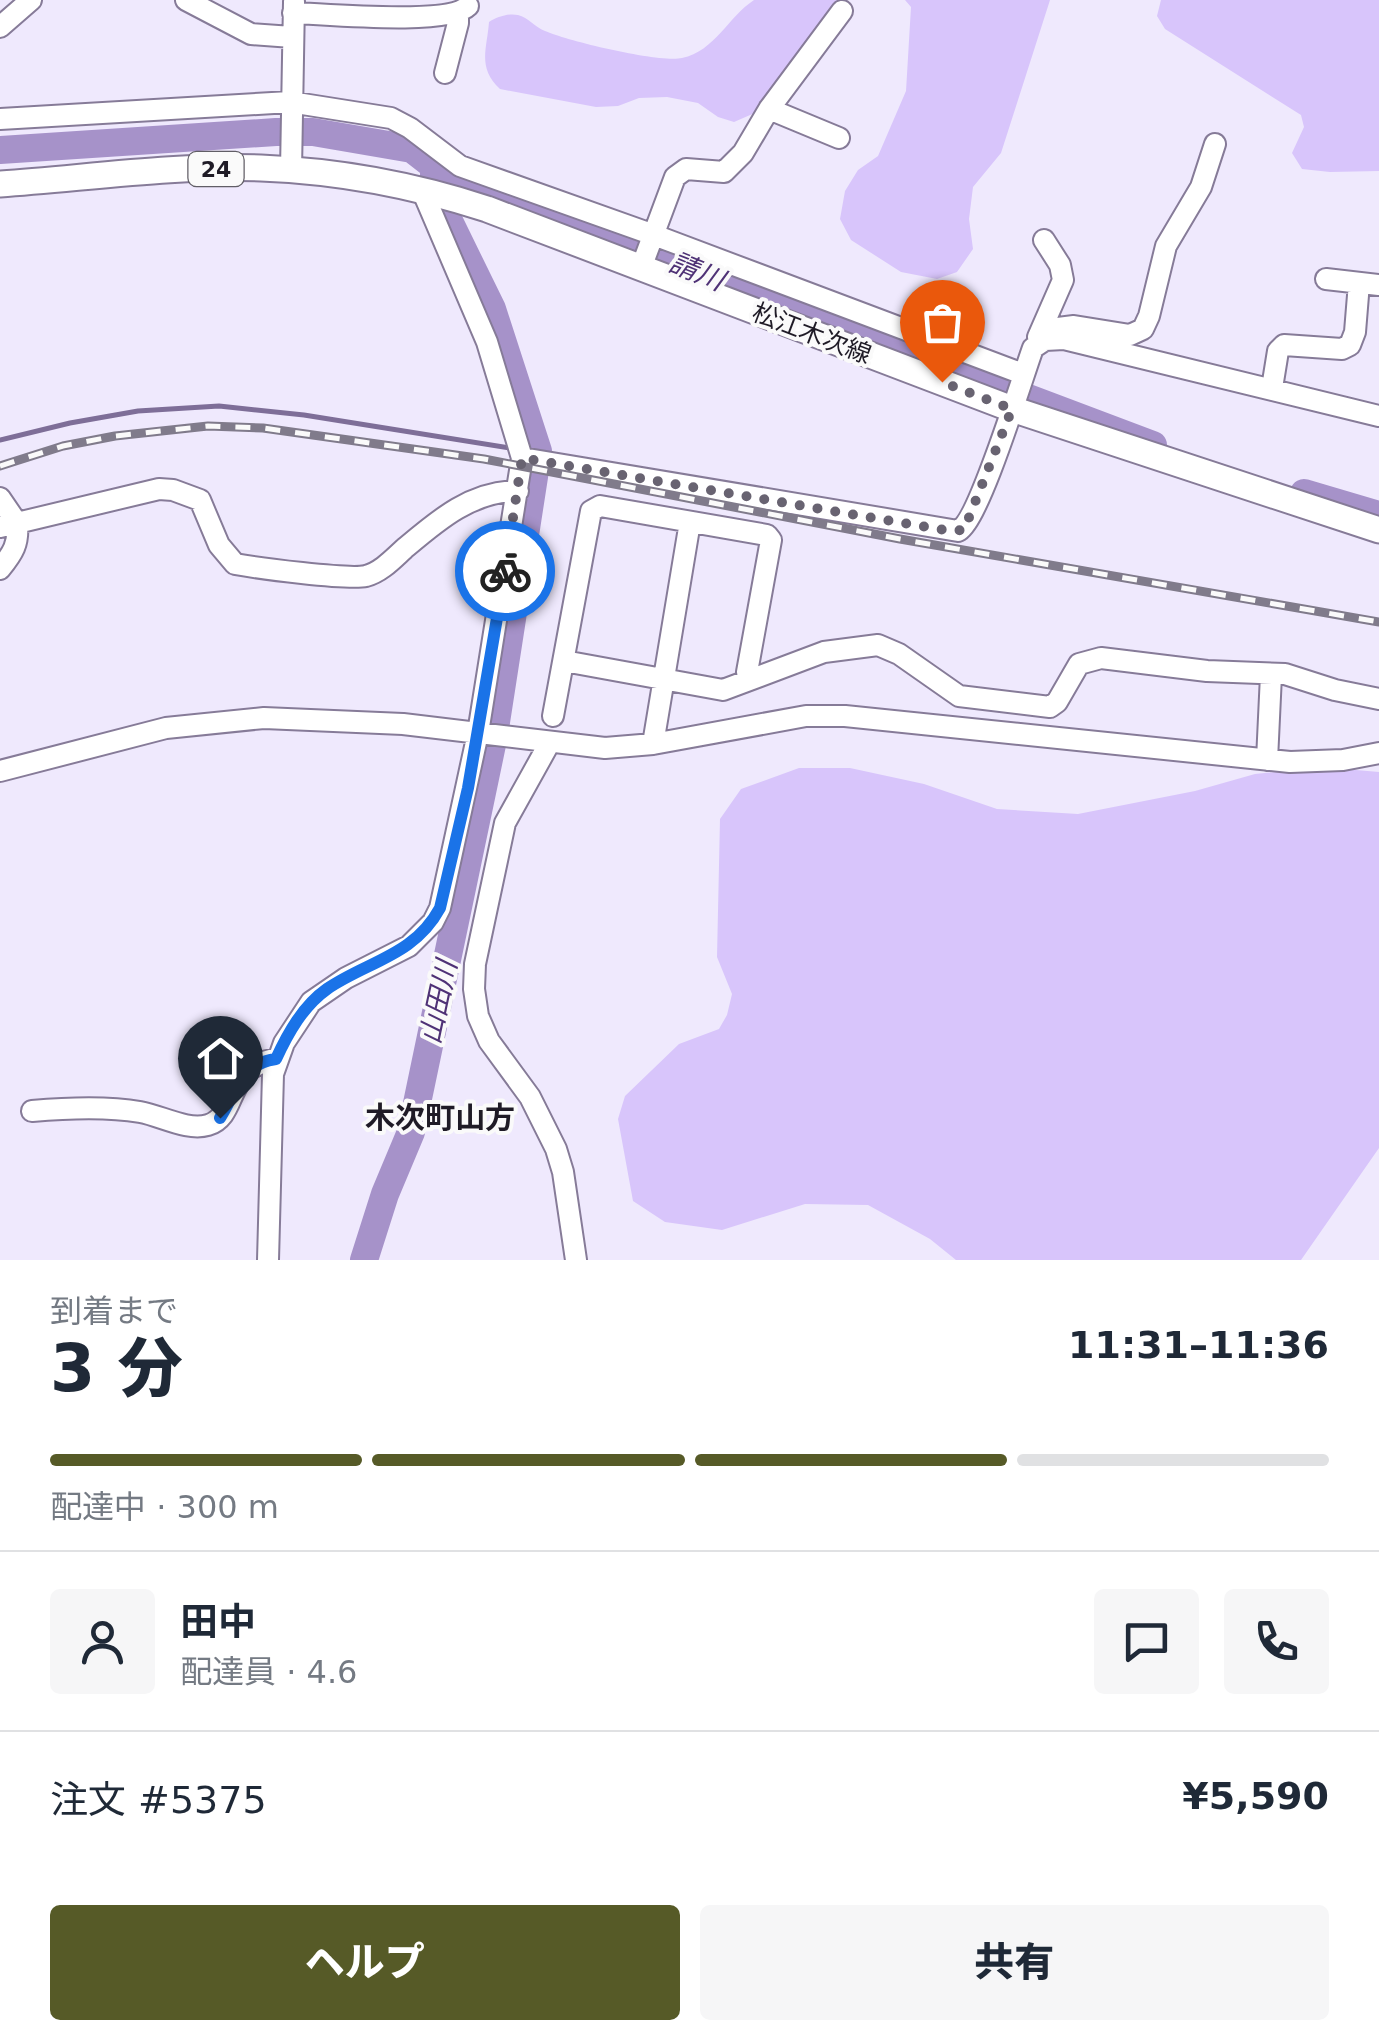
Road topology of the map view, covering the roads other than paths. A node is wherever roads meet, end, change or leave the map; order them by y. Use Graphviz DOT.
graph roads {
  1 [pos="31,0"];
  2 [pos="186,0"];
  3 [pos="293,6"];
  4 [pos="842,10"];
  5 [pos="0,27"];
  6 [pos="292,38"];
  7 [pos="445,73"];
  8 [pos="290,106"];
  9 [pos="769,110"];
  10 [pos="0,119"];
  11 [pos="839,138"];
  12 [pos="1215,144"];
  13 [pos="291,156"];
  14 [pos="0,184"];
  15 [pos="434,193"];
  16 [pos="654,236"];
  17 [pos="1044,240"];
  18 [pos="643,263"];
  19 [pos="1326,279"];
  20 [pos="1369,284"];
  21 [pos="1037,339"];
  22 [pos="1024,374"];
  23 [pos="1272,388"];
  24 [pos="1012,409"];
  25 [pos="1379,416"];
  26 [pos="533,460"];
  27 [pos="518,490"];
  28 [pos="0,498"];
  29 [pos="690,522"];
  30 [pos="8,525"];
  31 [pos="1379,530"];
  32 [pos="0,570"];
  33 [pos="564,661"];
  34 [pos="1271,676"];
  35 [pos="750,677"];
  36 [pos="663,679"];
  37 [pos="1379,699"];
  38 [pos="552,716"];
  39 [pos="489,735"];
  40 [pos="550,742"];
  41 [pos="652,744"];
  42 [pos="1379,754"];
  43 [pos="1268,760"];
  44 [pos="0,771"];
  45 [pos="276,1059"];
  46 [pos="32,1111"];
  47 [pos="268,1260"];
  48 [pos="576,1260"];
  1 -- 5 [label="street"];
  2 -- 6 [label="street"];
  3 -- 6 [label="street"];
  3 -- 7 [label="street"];
  4 -- 9 [label="street"];
  6 -- 8 [label="street"];
  8 -- 10 [label="street"];
  8 -- 13 [label="street"];
  8 -- 16 [label="street"];
  9 -- 11 [label="street"];
  9 -- 16 [label="street"];
  12 -- 21 [label="street"];
  13 -- 14 [label="main road, 松江木次線 / 24"];
  13 -- 15 [label="main road, 松江木次線 / 24"];
  15 -- 18 [label="main road, 松江木次線 / 24"];
  15 -- 26 [label="street"];
  16 -- 18 [label="street"];
  16 -- 22 [label="street"];
  17 -- 21 [label="street"];
  18 -- 24 [label="main road, 松江木次線 / 24"];
  19 -- 20 [label="street"];
  20 -- 23 [label="street"];
  21 -- 22 [label="street"];
  21 -- 23 [label="street"];
  22 -- 24 [label="street"];
  23 -- 25 [label="street"];
  24 -- 26 [label="street"];
  24 -- 31 [label="main road, 松江木次線 / 24"];
  26 -- 27 [label="street"];
  27 -- 30 [label="street"];
  27 -- 39 [label="street"];
  28 -- 30 [label="street"];
  29 -- 33 [label="street"];
  29 -- 35 [label="street"];
  29 -- 36 [label="street"];
  30 -- 32 [label="street"];
  33 -- 36 [label="street"];
  33 -- 38 [label="street"];
  34 -- 35 [label="street"];
  34 -- 37 [label="street"];
  34 -- 43 [label="street"];
  35 -- 36 [label="street"];
  36 -- 41 [label="street"];
  39 -- 40 [label="street"];
  39 -- 44 [label="street"];
  39 -- 45 [label="street"];
  40 -- 41 [label="street"];
  40 -- 48 [label="street"];
  41 -- 43 [label="street"];
  42 -- 43 [label="street"];
  45 -- 46 [label="street"];
  45 -- 47 [label="street"];
}
